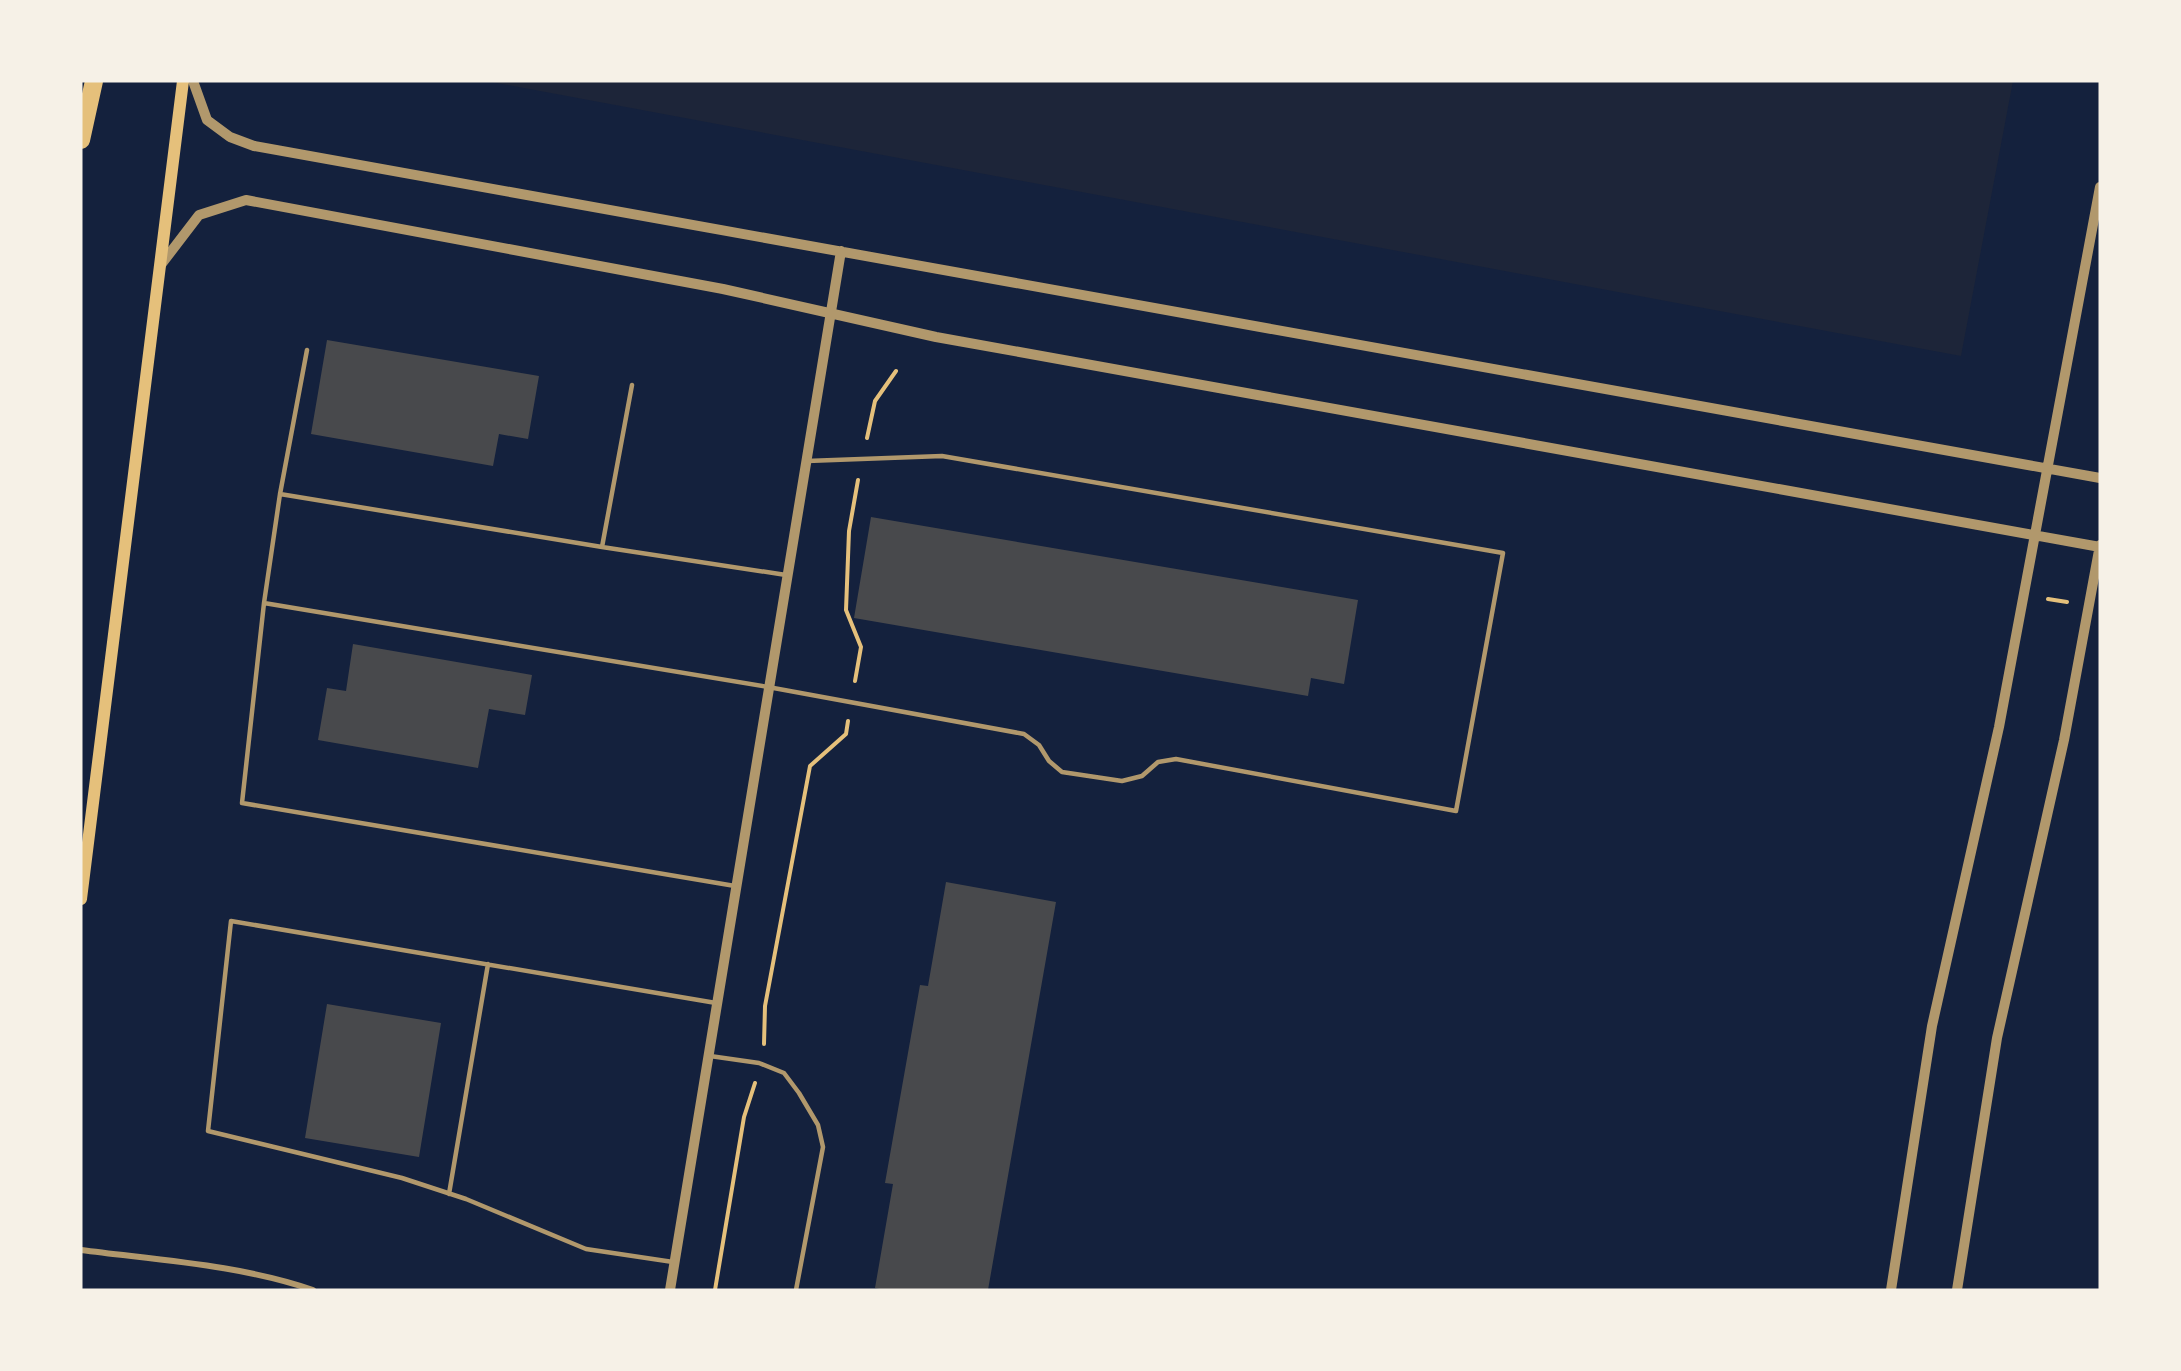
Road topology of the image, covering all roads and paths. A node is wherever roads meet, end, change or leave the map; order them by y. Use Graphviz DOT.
graph roads {
  1 [pos="94,81"];
  2 [pos="183,81"];
  3 [pos="193,81"];
  4 [pos="81,140"];
  5 [pos="2100,188"];
  6 [pos="841,251"];
  7 [pos="158,269"];
  8 [pos="831,313"];
  9 [pos="308,350"];
  10 [pos="896,371"];
  11 [pos="632,385"];
  12 [pos="862,460"];
  13 [pos="807,461"];
  14 [pos="2048,469"];
  15 [pos="2100,478"];
  16 [pos="280,494"];
  17 [pos="2035,535"];
  18 [pos="2100,546"];
  19 [pos="602,547"];
  20 [pos="787,575"];
  21 [pos="264,603"];
  22 [pos="768,687"];
  23 [pos="851,702"];
  24 [pos="736,886"];
  25 [pos="81,899"];
  26 [pos="488,964"];
  27 [pos="716,1003"];
  28 [pos="708,1055"];
  29 [pos="759,1063"];
  30 [pos="449,1194"];
  31 [pos="81,1250"];
  32 [pos="674,1263"];
  33 [pos="313,1290"];
  34 [pos="669,1290"];
  35 [pos="715,1290"];
  36 [pos="796,1290"];
  37 [pos="1891,1290"];
  38 [pos="1957,1290"];
  1 -- 4 [label="highway"];
  2 -- 7 [label="main road"];
  3 -- 6 [label="street"];
  5 -- 14 [label="street"];
  6 -- 8 [label="street"];
  6 -- 14 [label="street"];
  7 -- 8 [label="street"];
  7 -- 25 [label="main road"];
  8 -- 13 [label="street"];
  8 -- 17 [label="street"];
  9 -- 16 [label="lane"];
  10 -- 12 [label="path"];
  11 -- 19 [label="lane"];
  12 -- 13 [label="lane"];
  12 -- 23 [label="path"];
  12 -- 23 [label="lane"];
  13 -- 20 [label="street"];
  14 -- 15 [label="street"];
  14 -- 17 [label="street"];
  16 -- 19 [label="lane"];
  16 -- 21 [label="lane"];
  17 -- 18 [label="street"];
  17 -- 37 [label="street"];
  18 -- 38 [label="street"];
  19 -- 20 [label="lane"];
  20 -- 22 [label="street"];
  21 -- 22 [label="lane"];
  21 -- 24 [label="lane"];
  22 -- 23 [label="lane"];
  22 -- 24 [label="street"];
  23 -- 29 [label="path"];
  24 -- 27 [label="street"];
  26 -- 27 [label="lane"];
  26 -- 30 [label="lane"];
  26 -- 30 [label="lane"];
  27 -- 28 [label="street"];
  28 -- 29 [label="lane"];
  28 -- 32 [label="street"];
  29 -- 35 [label="path"];
  29 -- 36 [label="lane"];
  30 -- 32 [label="lane"];
  31 -- 33 [label="street"];
  32 -- 34 [label="street"];
}
